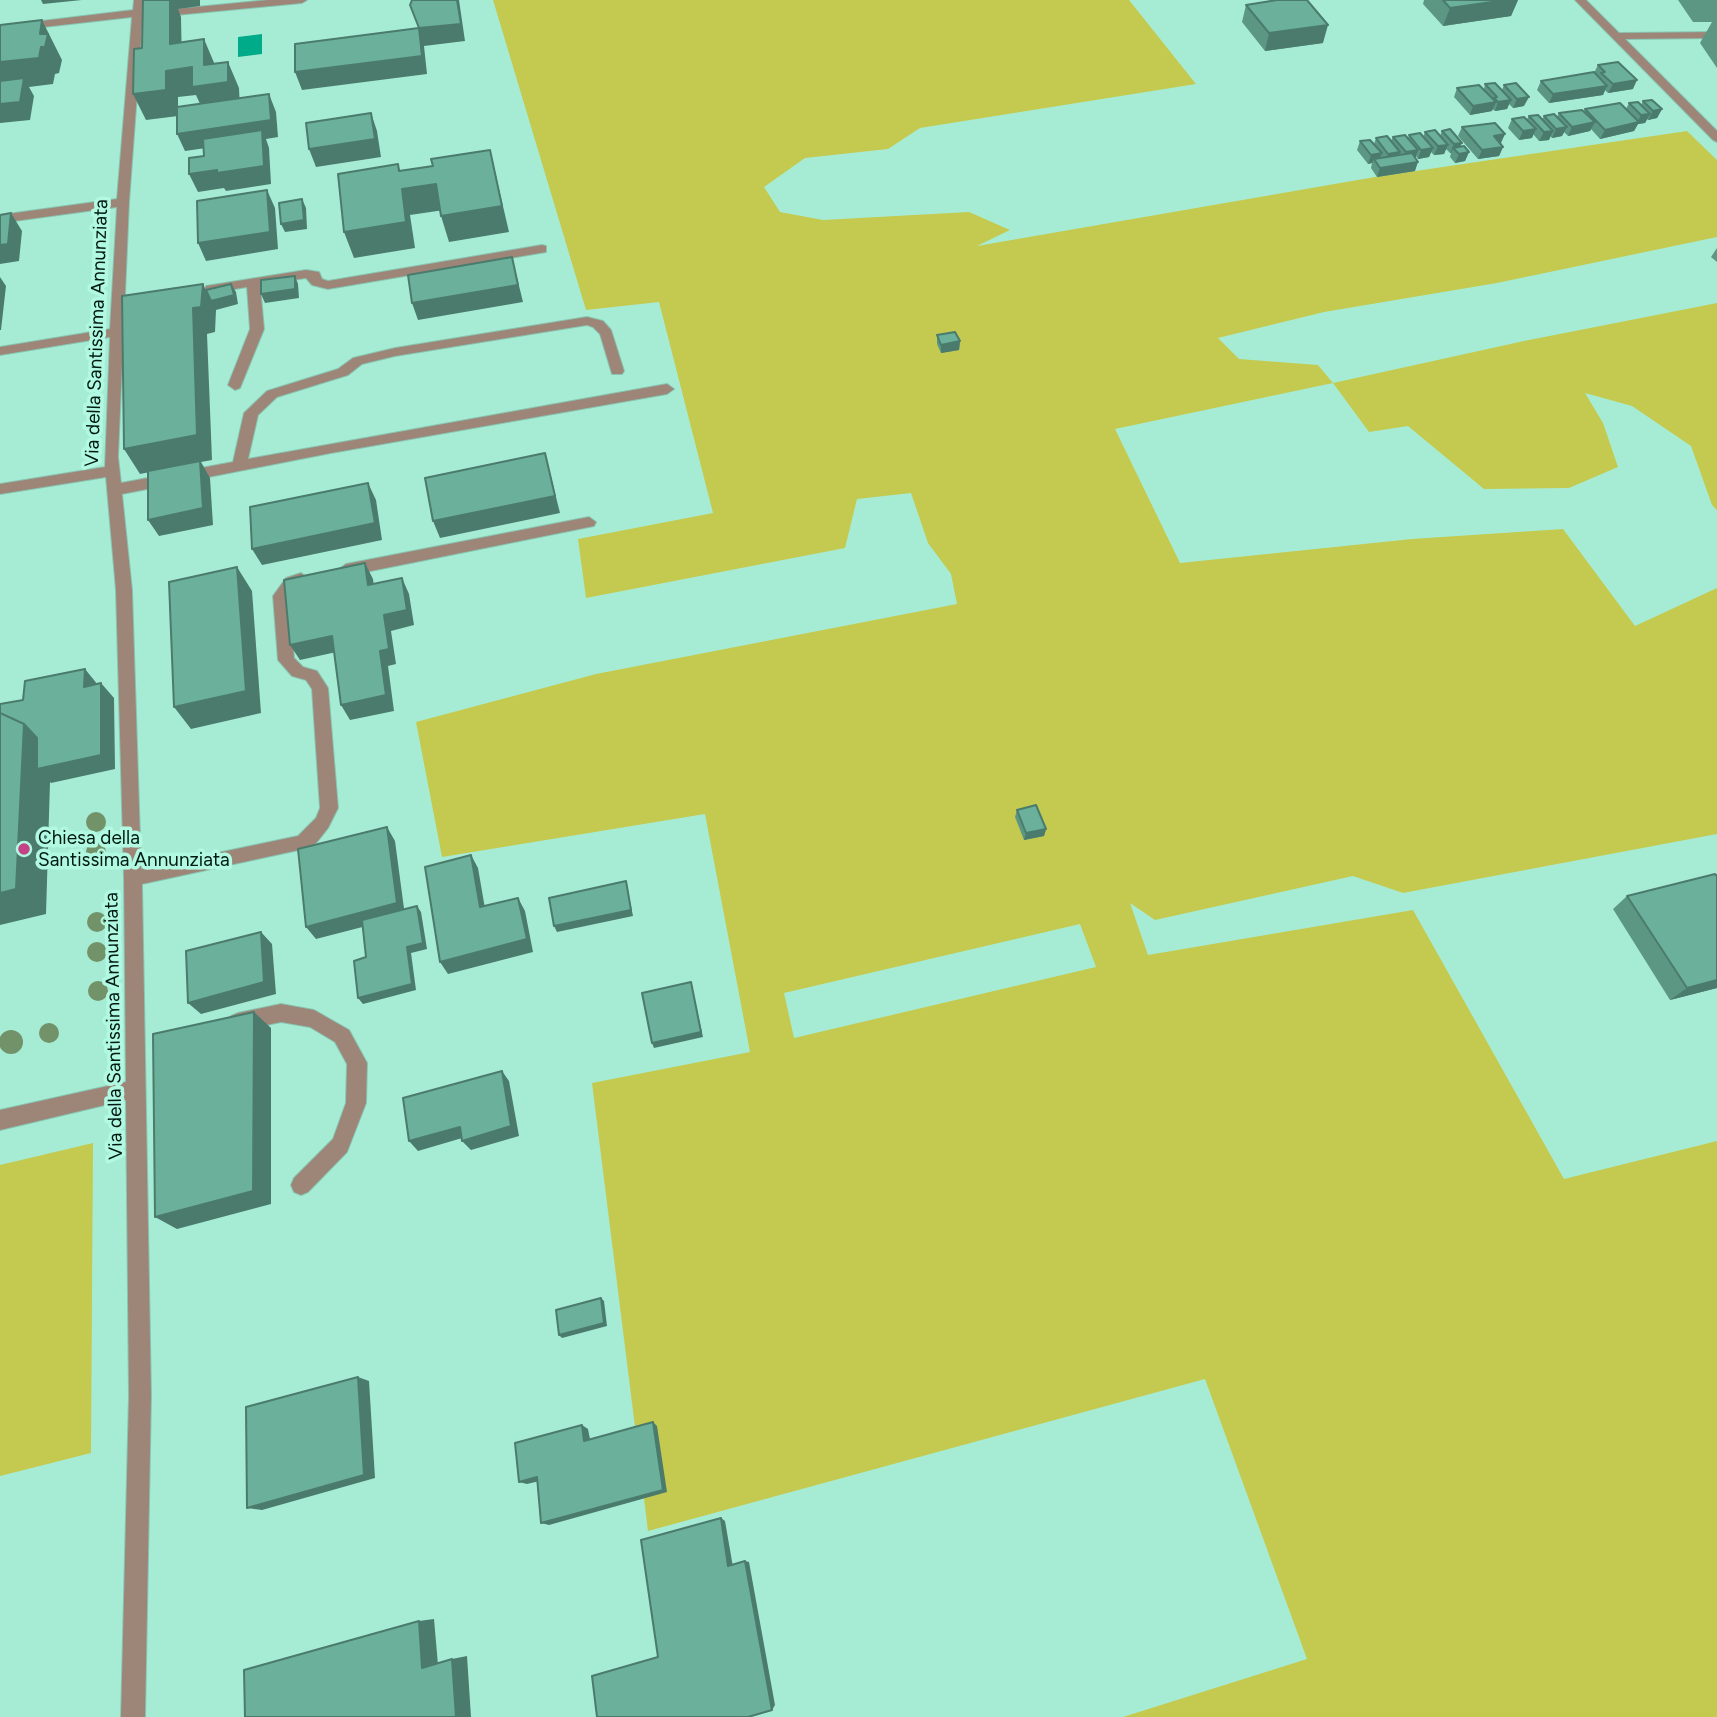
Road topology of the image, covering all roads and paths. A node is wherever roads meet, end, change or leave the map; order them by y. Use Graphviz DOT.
graph roads {
  1 [pos="302,0"];
  2 [pos="1580,0"];
  3 [pos="138,9"];
  4 [pos="0,29"];
  5 [pos="1717,34"];
  6 [pos="1618,36"];
  7 [pos="1717,138"];
  8 [pos="122,202"];
  9 [pos="0,219"];
  10 [pos="542,249"];
  11 [pos="253,282"];
  12 [pos="199,291"];
  13 [pos="116,332"];
  14 [pos="0,351"];
  15 [pos="617,371"];
  16 [pos="235,385"];
  17 [pos="667,389"];
  18 [pos="239,466"];
  19 [pos="112,471"];
  20 [pos="0,489"];
  21 [pos="114,490"];
  22 [pos="589,522"];
  23 [pos="133,878"];
  24 [pos="215,1027"];
  25 [pos="136,1089"];
  26 [pos="0,1120"];
  27 [pos="301,1185"];
  28 [pos="134,1717"];
  1 -- 3 [label="street"];
  2 -- 6 [label="street"];
  3 -- 4 [label="street"];
  3 -- 8 [label="street, Via della Santissima Annunziata"];
  5 -- 6 [label="street"];
  6 -- 7 [label="street"];
  8 -- 9 [label="street"];
  8 -- 13 [label="street, Via della Santissima Annunziata"];
  10 -- 11 [label="street"];
  11 -- 12 [label="street"];
  11 -- 16 [label="street"];
  13 -- 14 [label="street"];
  13 -- 19 [label="street, Via della Santissima Annunziata"];
  15 -- 18 [label="street"];
  17 -- 18 [label="street"];
  18 -- 21 [label="street"];
  19 -- 20 [label="street"];
  19 -- 21 [label="street, Via della Santissima Annunziata"];
  21 -- 23 [label="street, Via della Santissima Annunziata"];
  22 -- 23 [label="street"];
  23 -- 25 [label="street, Via della Santissima Annunziata"];
  24 -- 27 [label="street"];
  25 -- 26 [label="street"];
  25 -- 28 [label="street, Via della Santissima Annunziata"];
}
